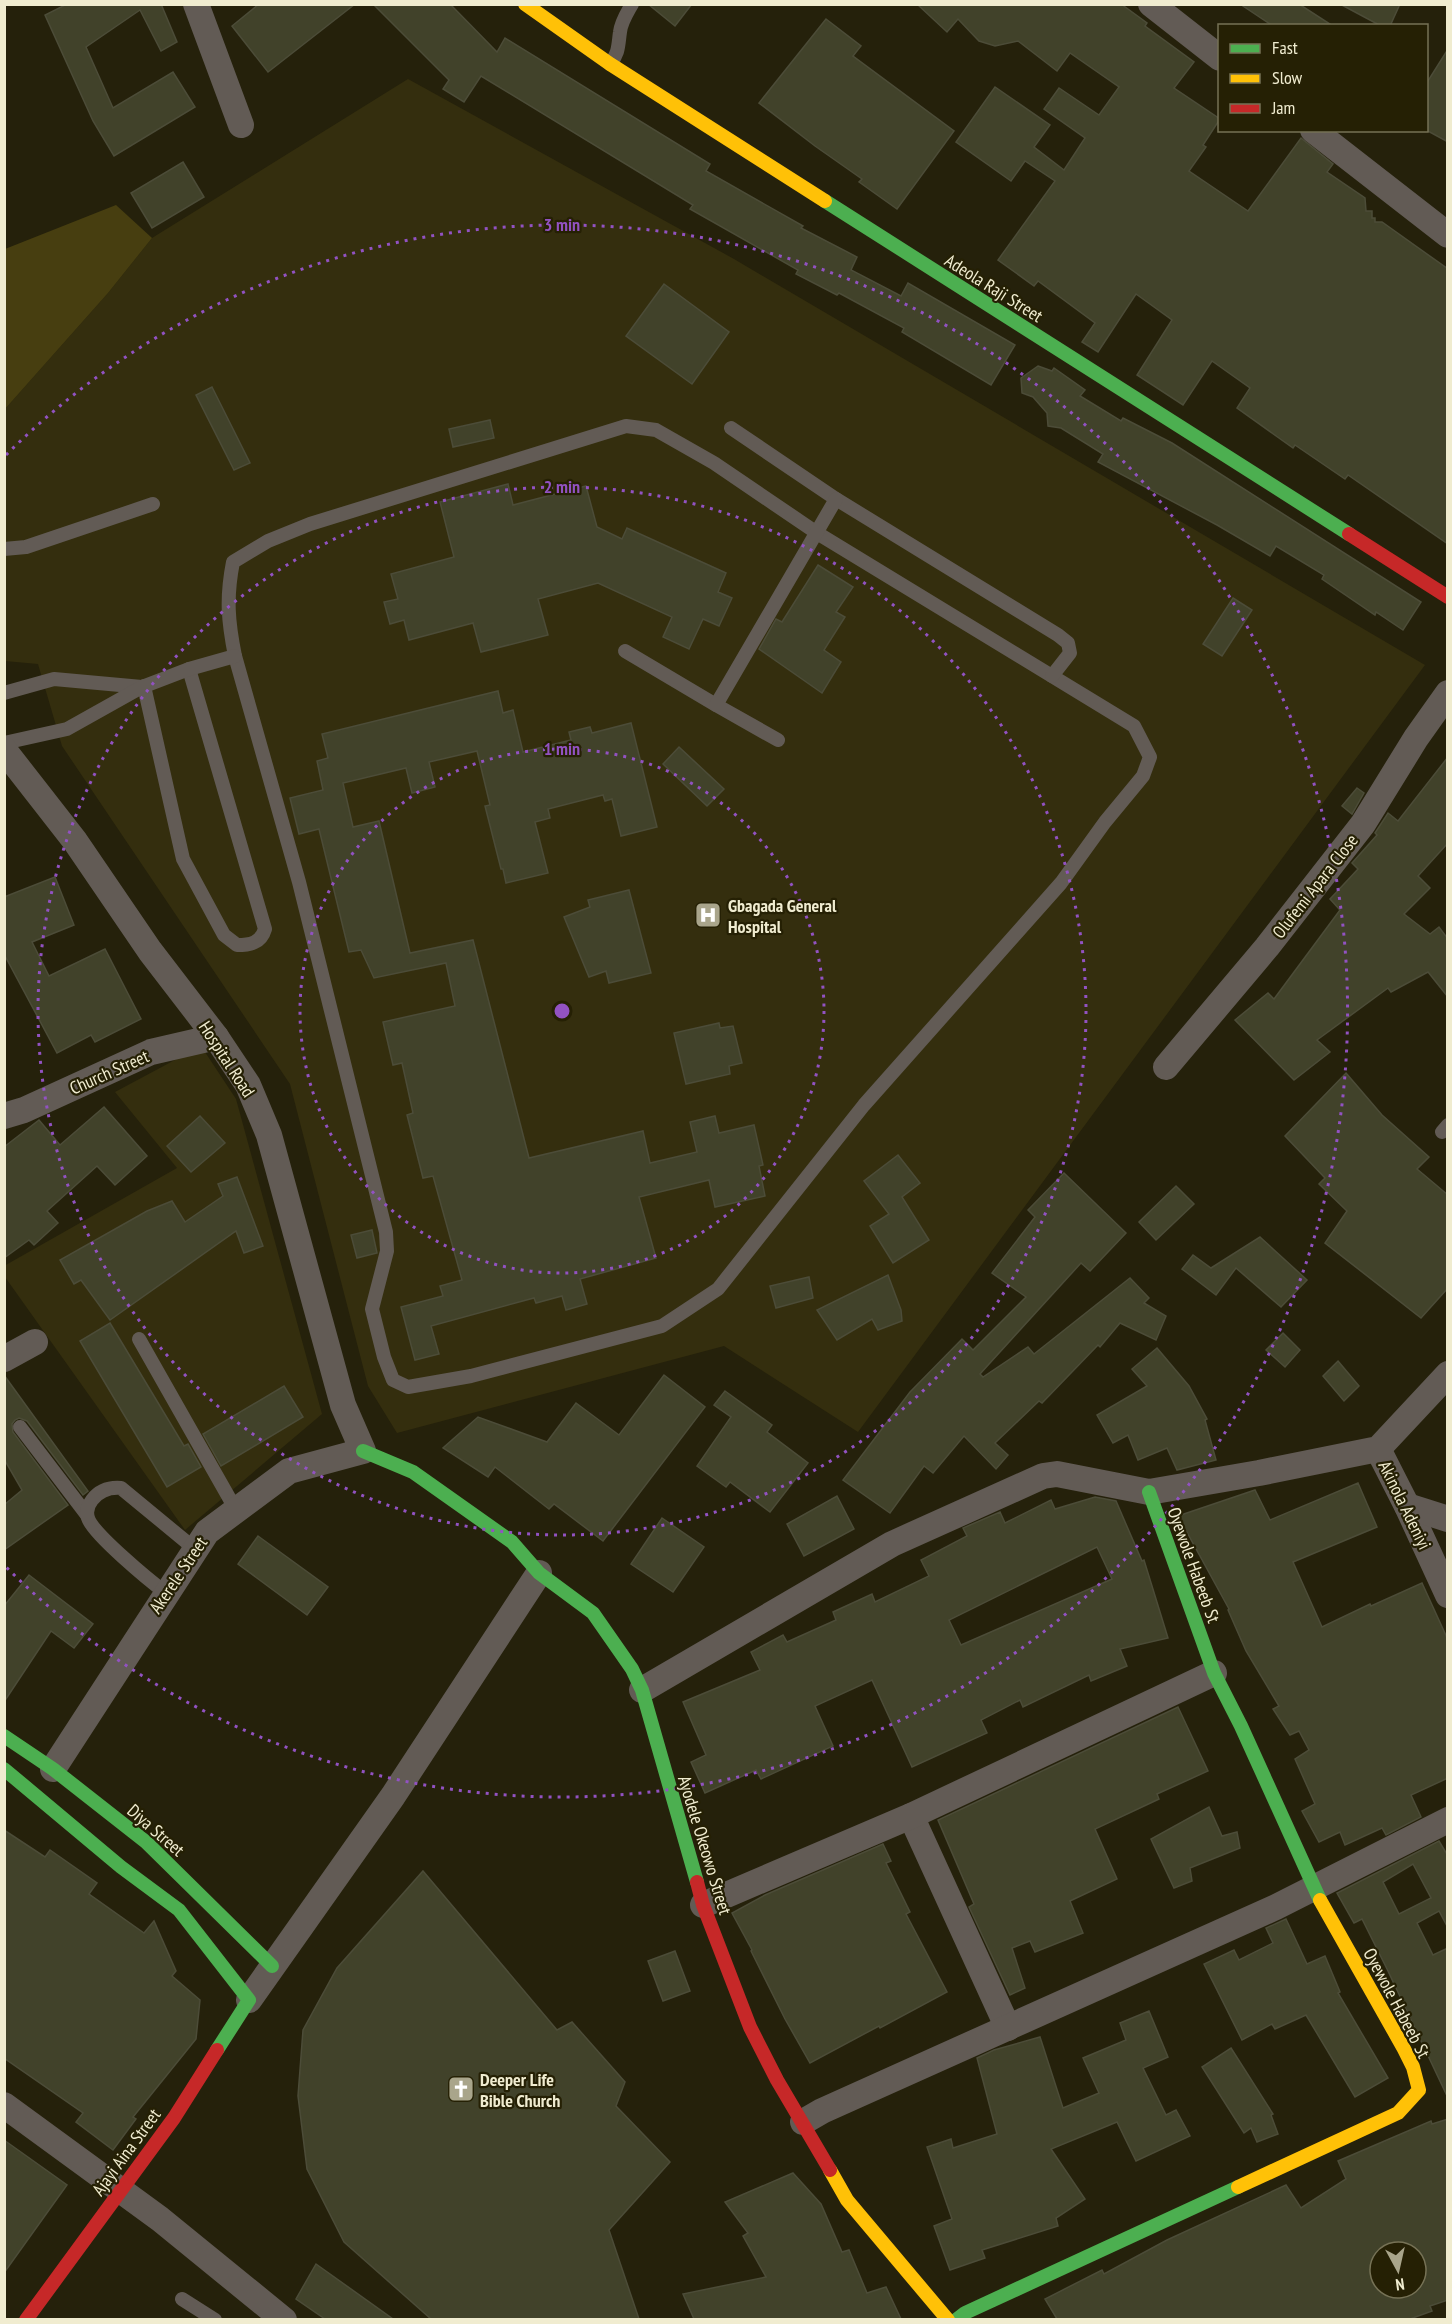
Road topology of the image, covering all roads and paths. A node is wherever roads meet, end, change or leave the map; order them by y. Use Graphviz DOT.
graph roads {
  1 [pos="196,4"];
  2 [pos="525,4"];
  3 [pos="632,4"];
  4 [pos="1151,4"];
  5 [pos="1218,56"];
  6 [pos="610,64"];
  7 [pos="241,125"];
  8 [pos="1316,132"];
  9 [pos="1448,235"];
  10 [pos="731,428"];
  11 [pos="836,499"];
  12 [pos="153,504"];
  13 [pos="817,533"];
  14 [pos="4,549"];
  15 [pos="1448,597"];
  16 [pos="625,651"];
  17 [pos="235,656"];
  18 [pos="189,669"];
  19 [pos="1052,676"];
  20 [pos="143,687"];
  21 [pos="4,693"];
  22 [pos="1448,693"];
  23 [pos="716,705"];
  24 [pos="778,740"];
  25 [pos="4,743"];
  26 [pos="4,750"];
  27 [pos="216,1037"];
  28 [pos="1166,1067"];
  29 [pos="4,1116"];
  30 [pos="139,1339"];
  31 [pos="35,1342"];
  32 [pos="4,1359"];
  33 [pos="1448,1374"];
  34 [pos="20,1427"];
  35 [pos="1378,1449"];
  36 [pos="363,1451"];
  37 [pos="1149,1492"];
  38 [pos="1407,1506"];
  39 [pos="236,1510"];
  40 [pos="87,1515"];
  41 [pos="1448,1519"];
  42 [pos="195,1549"];
  43 [pos="539,1573"];
  44 [pos="166,1593"];
  45 [pos="1448,1595"];
  46 [pos="1214,1673"];
  47 [pos="642,1690"];
  48 [pos="4,1736"];
  49 [pos="4,1770"];
  50 [pos="52,1770"];
  51 [pos="911,1816"];
  52 [pos="1448,1820"];
  53 [pos="1313,1889"];
  54 [pos="703,1905"];
  55 [pos="272,1966"];
  56 [pos="249,2001"];
  57 [pos="1008,2028"];
  58 [pos="4,2105"];
  59 [pos="803,2122"];
  60 [pos="121,2190"];
  61 [pos="182,2299"];
  62 [pos="26,2319"];
  63 [pos="215,2319"];
  64 [pos="284,2319"];
  65 [pos="948,2319"];
  66 [pos="956,2319"];
  1 -- 7 [label="street"];
  2 -- 6 [label="street, Adeola Raji Street"];
  3 -- 6 [label="lane"];
  4 -- 5 [label="street"];
  6 -- 15 [label="street, Adeola Raji Street"];
  8 -- 9 [label="street"];
  10 -- 11 [label="lane"];
  11 -- 13 [label="lane"];
  11 -- 19 [label="lane"];
  12 -- 14 [label="lane"];
  13 -- 17 [label="lane"];
  13 -- 19 [label="lane"];
  13 -- 23 [label="lane"];
  16 -- 23 [label="lane"];
  17 -- 18 [label="lane"];
  17 -- 19 [label="lane"];
  18 -- 20 [label="lane"];
  18 -- 20 [label="lane"];
  20 -- 21 [label="lane"];
  20 -- 25 [label="lane"];
  22 -- 28 [label="street, Olufemi Apara Close"];
  23 -- 24 [label="lane"];
  26 -- 27 [label="street, Hospital Road"];
  27 -- 29 [label="street, Church Street"];
  27 -- 36 [label="street, Hospital Road"];
  30 -- 39 [label="lane"];
  31 -- 32 [label="street"];
  33 -- 35 [label="street"];
  34 -- 40 [label="lane"];
  35 -- 37 [label="street"];
  35 -- 38 [label="street, Akinola Adeniyi"];
  36 -- 39 [label="street, Akerele Street"];
  36 -- 43 [label="street, Ayodele Okeowo Street"];
  37 -- 46 [label="street, Oyewole Habeeb St"];
  37 -- 47 [label="street"];
  38 -- 41 [label="street"];
  38 -- 45 [label="street, Akinola Adeniyi"];
  39 -- 42 [label="street, Akerele Street"];
  40 -- 42 [label="lane"];
  40 -- 44 [label="lane"];
  42 -- 44 [label="street, Akerele Street"];
  43 -- 47 [label="street, Ayodele Okeowo Street"];
  43 -- 55 [label="street"];
  44 -- 50 [label="street, Akerele Street"];
  46 -- 51 [label="street"];
  46 -- 53 [label="street, Oyewole Habeeb St"];
  47 -- 54 [label="street, Ayodele Okeowo Street"];
  48 -- 50 [label="street, Diya Street"];
  49 -- 56 [label="street"];
  50 -- 55 [label="street, Diya Street"];
  51 -- 54 [label="street"];
  51 -- 57 [label="street"];
  52 -- 53 [label="street"];
  53 -- 57 [label="street"];
  53 -- 66 [label="street, Oyewole Habeeb St"];
  54 -- 59 [label="street, Ayodele Okeowo Street"];
  55 -- 56 [label="street"];
  56 -- 60 [label="street, Ajayi Aina Street"];
  57 -- 59 [label="street"];
  58 -- 60 [label="street"];
  59 -- 65 [label="street, Ayodele Okeowo Street"];
  60 -- 62 [label="street, Ajayi Aina Street"];
  60 -- 64 [label="street"];
  61 -- 63 [label="lane"];
}
